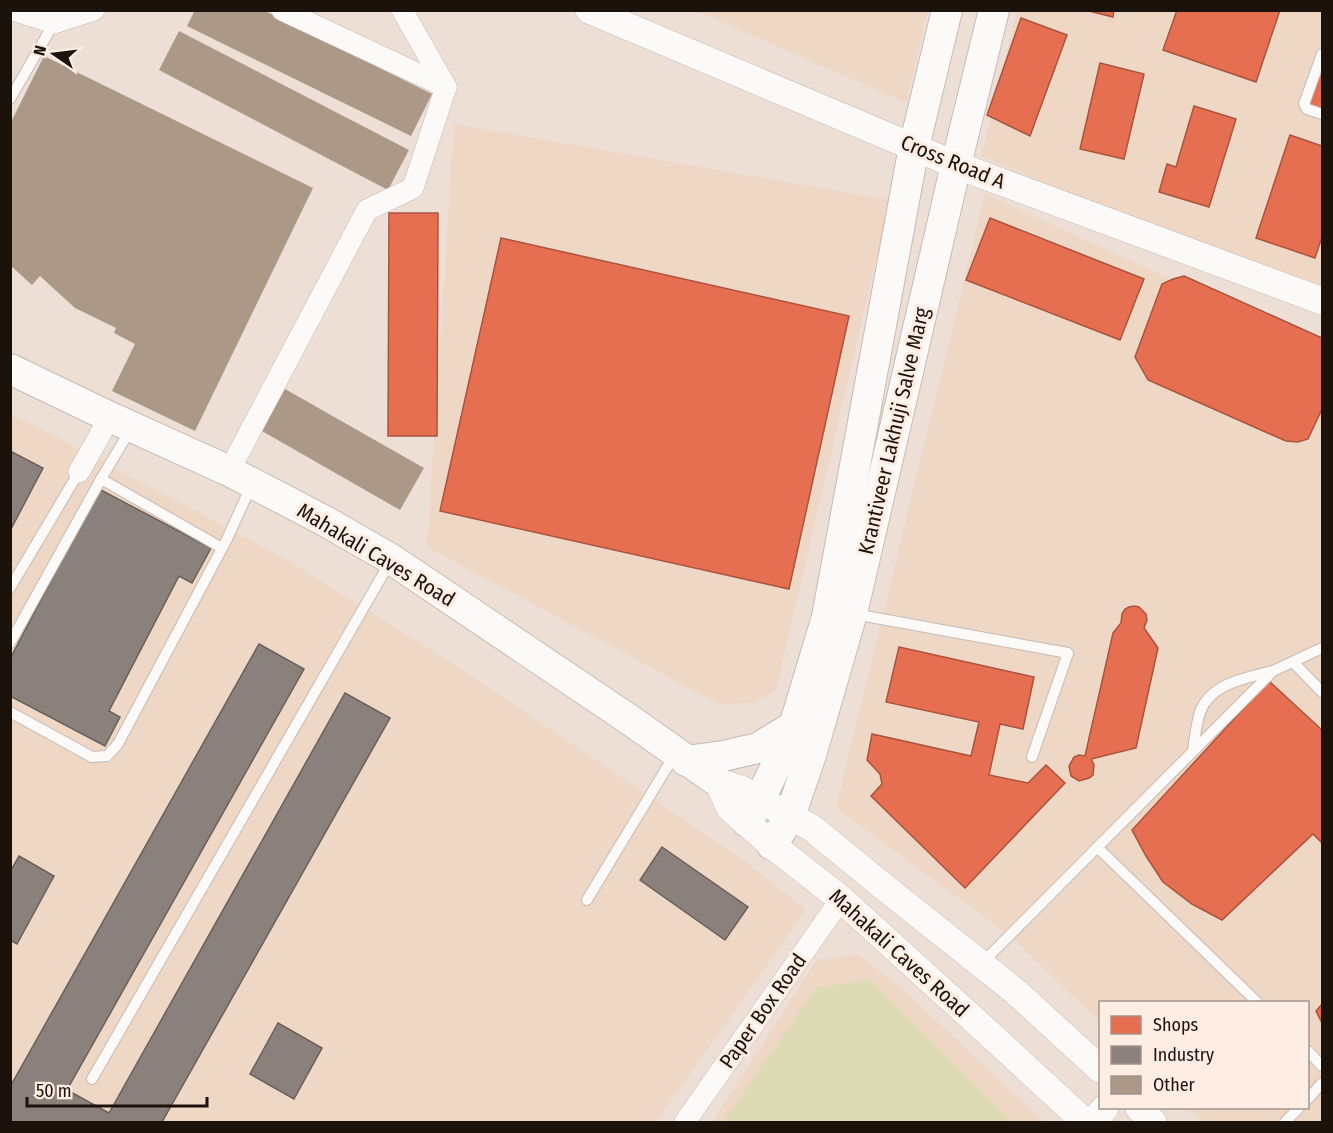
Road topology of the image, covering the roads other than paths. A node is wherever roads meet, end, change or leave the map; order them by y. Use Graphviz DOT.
graph roads {
  1 [pos="13,10"];
  2 [pos="94,10"];
  3 [pos="282,10"];
  4 [pos="402,10"];
  5 [pos="589,10"];
  6 [pos="947,10"];
  7 [pos="994,10"];
  8 [pos="54,23"];
  9 [pos="1323,54"];
  10 [pos="446,87"];
  11 [pos="10,99"];
  12 [pos="1323,114"];
  13 [pos="915,147"];
  14 [pos="956,165"];
  15 [pos="1323,301"];
  16 [pos="10,369"];
  17 [pos="121,422"];
  18 [pos="79,472"];
  19 [pos="241,477"];
  20 [pos="101,479"];
  21 [pos="222,548"];
  22 [pos="392,559"];
  23 [pos="10,588"];
  24 [pos="852,613"];
  25 [pos="10,643"];
  26 [pos="1323,648"];
  27 [pos="1293,662"];
  28 [pos="1273,670"];
  29 [pos="1323,692"];
  30 [pos="10,712"];
  31 [pos="794,726"];
  32 [pos="1193,750"];
  33 [pos="681,757"];
  34 [pos="1032,757"];
  35 [pos="718,782"];
  36 [pos="753,811"];
  37 [pos="790,816"];
  38 [pos="772,845"];
  39 [pos="1097,847"];
  40 [pos="841,899"];
  41 [pos="587,900"];
  42 [pos="981,964"];
  43 [pos="1256,1001"];
  44 [pos="1309,1052"];
  45 [pos="1323,1066"];
  46 [pos="1099,1067"];
  47 [pos="92,1079"];
  48 [pos="1323,1083"];
  49 [pos="1309,1098"];
  50 [pos="1103,1109"];
  51 [pos="1141,1109"];
  52 [pos="1297,1109"];
  53 [pos="685,1122"];
  54 [pos="1085,1122"];
  55 [pos="1092,1122"];
  56 [pos="1153,1122"];
  57 [pos="1285,1122"];
  1 -- 8 [label="street"];
  2 -- 8 [label="street"];
  3 -- 10 [label="street"];
  4 -- 10 [label="street"];
  5 -- 13 [label="street, Cross Road A"];
  6 -- 13 [label="main road, Krantiveer Lakhuji Salve Marg"];
  7 -- 14 [label="main road, Krantiveer Lakhuji Salve Marg"];
  8 -- 11 [label="lane"];
  9 -- 12 [label="lane"];
  10 -- 19 [label="street"];
  13 -- 14 [label="street, Cross Road A"];
  13 -- 31 [label="main road, Krantiveer Lakhuji Salve Marg"];
  14 -- 15 [label="street, Cross Road A"];
  14 -- 24 [label="main road, Krantiveer Lakhuji Salve Marg"];
  16 -- 17 [label="main road, Mahakali Caves Road"];
  17 -- 18 [label="street"];
  17 -- 19 [label="main road, Mahakali Caves Road"];
  17 -- 20 [label="lane"];
  18 -- 23 [label="lane"];
  19 -- 21 [label="lane"];
  19 -- 22 [label="main road, Mahakali Caves Road"];
  20 -- 21 [label="lane"];
  20 -- 25 [label="lane"];
  21 -- 30 [label="lane"];
  22 -- 33 [label="main road, Mahakali Caves Road"];
  22 -- 47 [label="lane"];
  24 -- 34 [label="lane"];
  24 -- 37 [label="main road, Krantiveer Lakhuji Salve Marg"];
  26 -- 27 [label="lane"];
  27 -- 28 [label="lane"];
  27 -- 29 [label="lane"];
  28 -- 32 [label="lane"];
  28 -- 32 [label="lane"];
  31 -- 33 [label="main road"];
  31 -- 36 [label="main road, Krantiveer Lakhuji Salve Marg"];
  32 -- 39 [label="lane"];
  33 -- 35 [label="main road, Mahakali Caves Road"];
  33 -- 41 [label="lane"];
  35 -- 36 [label="street, Mahakali Caves Road"];
  36 -- 37 [label="street, Mahakali Caves Road"];
  36 -- 38 [label="street, Mahakali Caves Road"];
  37 -- 38 [label="main road, Krantiveer Lakhuji Salve Marg"];
  37 -- 42 [label="street, Mahakali Caves Road"];
  38 -- 40 [label="street, Mahakali Caves Road"];
  39 -- 42 [label="lane"];
  39 -- 43 [label="lane"];
  40 -- 53 [label="street, Paper Box Road"];
  40 -- 54 [label="street, Mahakali Caves Road"];
  42 -- 46 [label="street, Mahakali Caves Road"];
  44 -- 45 [label="lane"];
  48 -- 49 [label="lane"];
  50 -- 55 [label="street"];
  51 -- 56 [label="street"];
  52 -- 57 [label="lane"];
}
